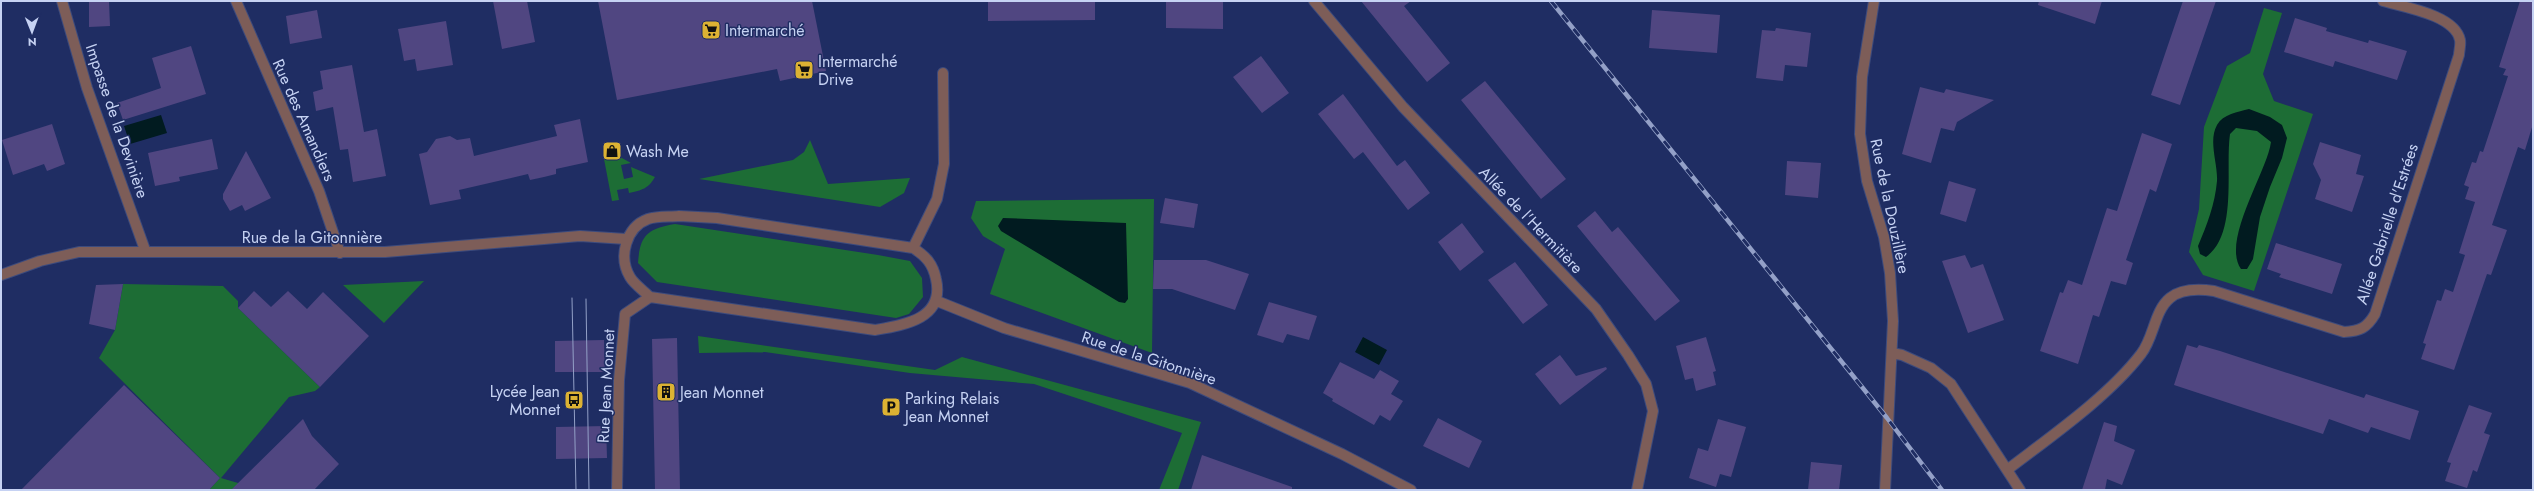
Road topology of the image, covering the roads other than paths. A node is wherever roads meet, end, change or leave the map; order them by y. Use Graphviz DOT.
graph roads {
  1 [pos="62,1"];
  2 [pos="236,1"];
  3 [pos="1314,1"];
  4 [pos="1874,1"];
  5 [pos="2384,1"];
  6 [pos="943,73"];
  7 [pos="626,240"];
  8 [pos="913,248"];
  9 [pos="145,250"];
  10 [pos="340,253"];
  11 [pos="1,275"];
  12 [pos="650,296"];
  13 [pos="937,301"];
  14 [pos="1892,354"];
  15 [pos="2007,470"];
  16 [pos="618,490"];
  17 [pos="1411,490"];
  18 [pos="1637,490"];
  19 [pos="1884,490"];
  20 [pos="2020,490"];
  1 -- 9 [label="street, Impasse de la Devinière"];
  2 -- 10 [label="street, Rue des Amandiers"];
  3 -- 18 [label="street, Allée de l'Hermitière"];
  4 -- 14 [label="street, Rue de la Douzillère"];
  5 -- 15 [label="street, Allée Gabrielle d'Estrées"];
  6 -- 8 [label="street"];
  7 -- 8 [label="street"];
  7 -- 10 [label="street, Rue de la Gitonnière"];
  7 -- 12 [label="street"];
  8 -- 13 [label="street"];
  9 -- 10 [label="street, Rue de la Gitonnière"];
  9 -- 11 [label="street, Rue de la Gitonnière"];
  12 -- 13 [label="street"];
  12 -- 16 [label="street, Rue Jean Monnet"];
  13 -- 17 [label="street, Rue de la Gitonnière"];
  14 -- 15 [label="street"];
  14 -- 19 [label="street, Rue de la Douzillère"];
  15 -- 20 [label="street"];
}
